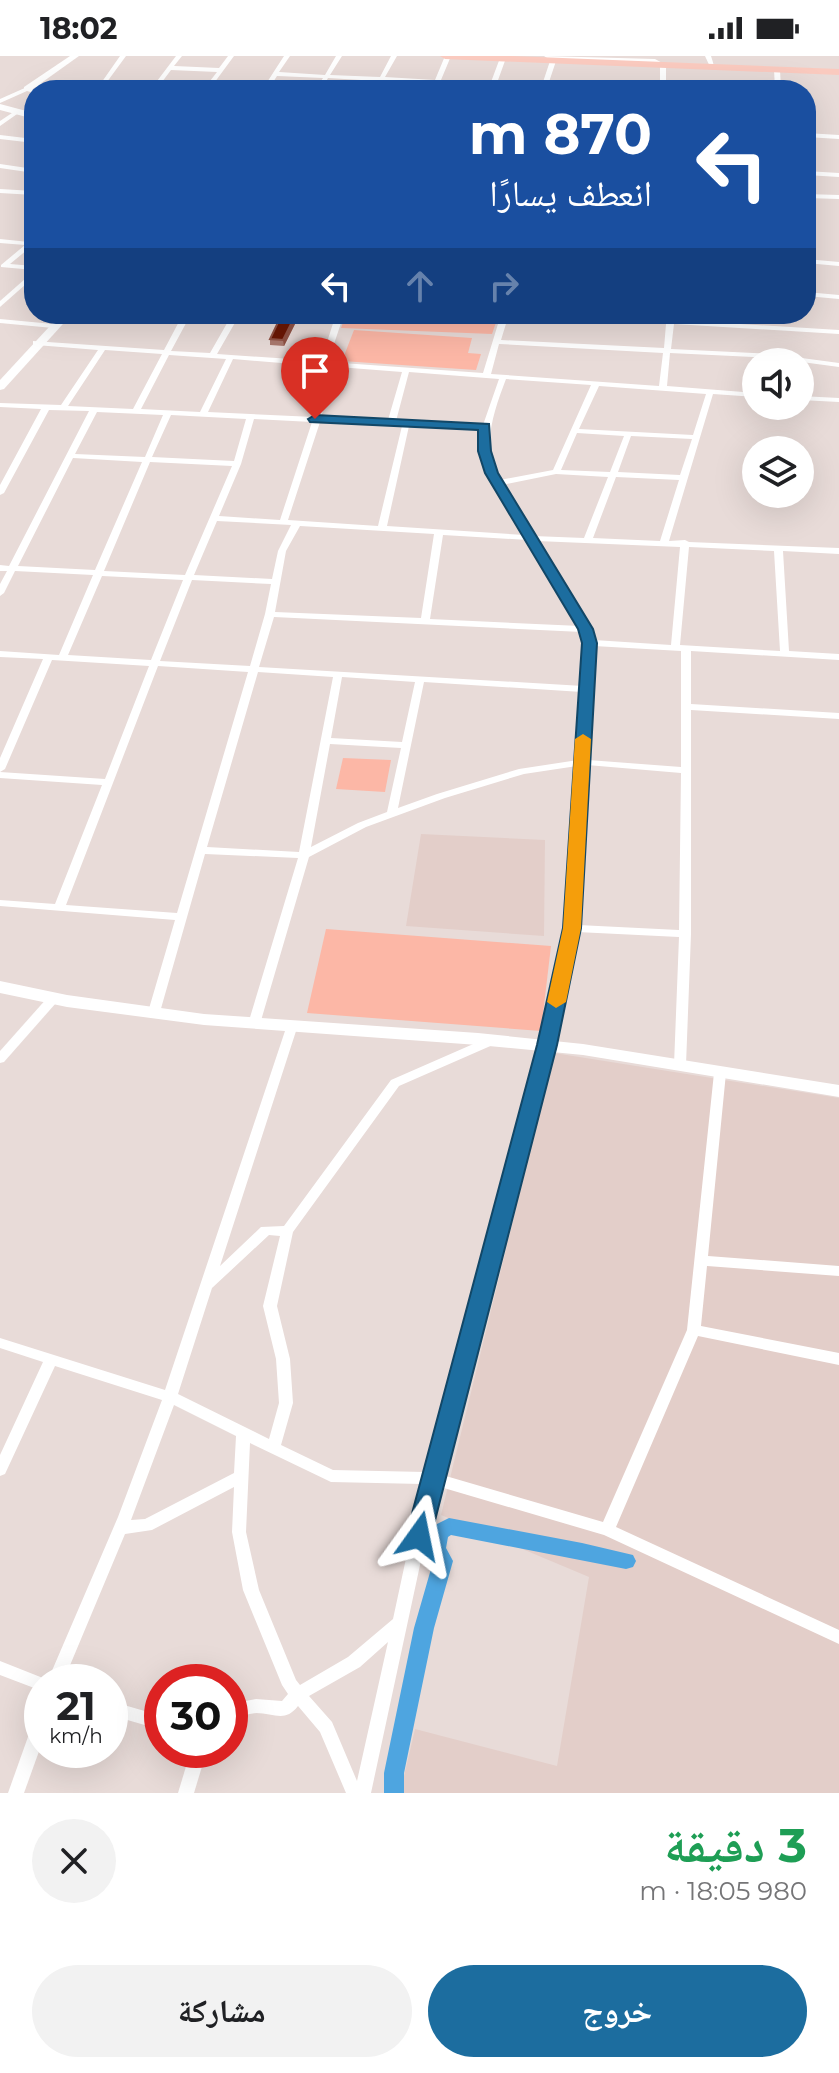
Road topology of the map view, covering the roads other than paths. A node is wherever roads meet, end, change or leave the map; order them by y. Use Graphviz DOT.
graph roads {
  1 [pos="75,56"];
  2 [pos="123,56"];
  3 [pos="179,56"];
  4 [pos="231,56"];
  5 [pos="287,56"];
  6 [pos="339,56"];
  7 [pos="394,56"];
  8 [pos="451,56"];
  9 [pos="708,56"];
  10 [pos="503,58"];
  11 [pos="550,58"];
  12 [pos="663,65"];
  13 [pos="170,68"];
  14 [pos="713,68"];
  15 [pos="777,69"];
  16 [pos="219,70"];
  17 [pos="839,72"];
  18 [pos="276,74"];
  19 [pos="325,76"];
  20 [pos="381,79"];
  21 [pos="40,80"];
  22 [pos="106,80"];
  23 [pos="160,80"];
  24 [pos="212,80"];
  25 [pos="272,80"];
  26 [pos="323,80"];
  27 [pos="400,80"];
  28 [pos="440,80"];
  29 [pos="495,80"];
  30 [pos="546,80"];
  31 [pos="664,80"];
  32 [pos="778,80"];
  33 [pos="24,93"];
  34 [pos="0,104"];
  35 [pos="17,112"];
  36 [pos="24,114"];
  37 [pos="0,124"];
  38 [pos="816,136"];
  39 [pos="0,137"];
  40 [pos="839,137"];
  41 [pos="24,140"];
  42 [pos="0,166"];
  43 [pos="24,170"];
  44 [pos="816,174"];
  45 [pos="839,175"];
  46 [pos="0,191"];
  47 [pos="24,192"];
  48 [pos="816,196"];
  49 [pos="839,197"];
  50 [pos="0,241"];
  51 [pos="24,242"];
  52 [pos="24,249"];
  53 [pos="816,262"];
  54 [pos="839,264"];
  55 [pos="2,266"];
  56 [pos="24,269"];
  57 [pos="24,281"];
  58 [pos="816,295"];
  59 [pos="839,297"];
  60 [pos="0,305"];
  61 [pos="0,321"];
  62 [pos="24,323"];
  63 [pos="32,324"];
  64 [pos="55,324"];
  65 [pos="182,324"];
  66 [pos="230,324"];
  67 [pos="337,324"];
  68 [pos="502,324"];
  69 [pos="670,324"];
  70 [pos="743,324"];
  71 [pos="53,326"];
  72 [pos="839,332"];
  73 [pos="497,342"];
  74 [pos="36,343"];
  75 [pos="102,349"];
  76 [pos="668,353"];
  77 [pos="165,354"];
  78 [pos="212,357"];
  79 [pos="230,358"];
  80 [pos="324,364"];
  81 [pos="335,364"];
  82 [pos="839,365"];
  83 [pos="406,370"];
  84 [pos="486,376"];
  85 [pos="503,377"];
  86 [pos="596,383"];
  87 [pos="0,387"];
  88 [pos="663,388"];
  89 [pos="710,392"];
  90 [pos="742,394"];
  91 [pos="814,399"];
  92 [pos="839,400"];
  93 [pos="0,405"];
  94 [pos="46,407"];
  95 [pos="63,408"];
  96 [pos="94,409"];
  97 [pos="136,411"];
  98 [pos="168,412"];
  99 [pos="203,414"];
  100 [pos="251,416"];
  101 [pos="315,419"];
  102 [pos="391,423"];
  103 [pos="406,424"];
  104 [pos="485,427"];
  105 [pos="575,431"];
  106 [pos="628,435"];
  107 [pos="693,437"];
  108 [pos="72,456"];
  109 [pos="148,460"];
  110 [pos="237,464"];
  111 [pos="556,472"];
  112 [pos="612,476"];
  113 [pos="682,478"];
  114 [pos="499,483"];
  115 [pos="0,491"];
  116 [pos="214,518"];
  117 [pos="283,522"];
  118 [pos="297,523"];
  119 [pos="382,529"];
  120 [pos="439,532"];
  121 [pos="531,538"];
  122 [pos="588,539"];
  123 [pos="664,542"];
  124 [pos="685,543"];
  125 [pos="778,548"];
  126 [pos="839,551"];
  127 [pos="0,568"];
  128 [pos="11,569"];
  129 [pos="96,574"];
  130 [pos="188,578"];
  131 [pos="277,582"];
  132 [pos="0,593"];
  133 [pos="270,614"];
  134 [pos="425,622"];
  135 [pos="586,629"];
  136 [pos="590,643"];
  137 [pos="680,648"];
  138 [pos="0,654"];
  139 [pos="785,654"];
  140 [pos="49,657"];
  141 [pos="839,657"];
  142 [pos="62,658"];
  143 [pos="155,663"];
  144 [pos="255,669"];
  145 [pos="338,674"];
  146 [pos="420,679"];
  147 [pos="587,689"];
  148 [pos="686,707"];
  149 [pos="839,716"];
  150 [pos="325,741"];
  151 [pos="407,745"];
  152 [pos="581,762"];
  153 [pos="0,769"];
  154 [pos="685,770"];
  155 [pos="0,775"];
  156 [pos="108,782"];
  157 [pos="392,814"];
  158 [pos="200,850"];
  159 [pos="304,855"];
  160 [pos="0,903"];
  161 [pos="60,906"];
  162 [pos="180,917"];
  163 [pos="572,928"];
  164 [pos="685,934"];
  165 [pos="0,987"];
  166 [pos="52,1000"];
  167 [pos="154,1012"];
  168 [pos="254,1024"];
  169 [pos="291,1028"];
  170 [pos="491,1041"];
  171 [pos="547,1045"];
  172 [pos="0,1059"];
  173 [pos="680,1065"];
  174 [pos="720,1073"];
  175 [pos="839,1091"];
  176 [pos="287,1231"];
  177 [pos="702,1261"];
  178 [pos="839,1271"];
  179 [pos="206,1287"];
  180 [pos="694,1330"];
  181 [pos="0,1343"];
  182 [pos="839,1359"];
  183 [pos="51,1360"];
  184 [pos="170,1397"];
  185 [pos="243,1433"];
  186 [pos="273,1448"];
  187 [pos="0,1470"];
  188 [pos="239,1477"];
  189 [pos="431,1478"];
  190 [pos="121,1528"];
  191 [pos="607,1530"];
  192 [pos="400,1622"];
  193 [pos="839,1637"];
  194 [pos="63,1664"];
  195 [pos="0,1668"];
  196 [pos="24,1677"];
  197 [pos="298,1694"];
  198 [pos="248,1708"];
  199 [pos="25,1768"];
  200 [pos="194,1768"];
  201 [pos="16,1793"];
  202 [pos="186,1793"];
  203 [pos="354,1793"];
  204 [pos="363,1793"];
  1 -- 21 [label="street"];
  2 -- 22 [label="street"];
  3 -- 13 [label="street"];
  4 -- 16 [label="street"];
  5 -- 18 [label="street"];
  6 -- 19 [label="street"];
  7 -- 20 [label="street"];
  8 -- 10 [label="main road"];
  8 -- 28 [label="street"];
  9 -- 14 [label="street"];
  10 -- 11 [label="main road"];
  10 -- 29 [label="street"];
  11 -- 12 [label="main road"];
  11 -- 30 [label="street"];
  12 -- 14 [label="main road"];
  12 -- 31 [label="street"];
  13 -- 16 [label="street"];
  13 -- 23 [label="street"];
  14 -- 15 [label="main road"];
  15 -- 17 [label="main road"];
  15 -- 32 [label="street"];
  16 -- 24 [label="street"];
  18 -- 19 [label="street"];
  18 -- 25 [label="street"];
  19 -- 20 [label="street"];
  19 -- 26 [label="street"];
  20 -- 27 [label="street"];
  33 -- 34 [label="street"];
  34 -- 35 [label="street"];
  35 -- 36 [label="street"];
  35 -- 37 [label="street"];
  38 -- 40 [label="street"];
  39 -- 41 [label="street"];
  42 -- 43 [label="street"];
  44 -- 45 [label="street"];
  46 -- 47 [label="street"];
  48 -- 49 [label="street"];
  50 -- 51 [label="street"];
  52 -- 55 [label="street"];
  53 -- 54 [label="street"];
  55 -- 56 [label="street"];
  57 -- 60 [label="street"];
  58 -- 59 [label="street"];
  61 -- 62 [label="street"];
  63 -- 71 [label="street"];
  64 -- 71 [label="street"];
  65 -- 77 [label="street"];
  66 -- 78 [label="street"];
  67 -- 80 [label="street"];
  68 -- 73 [label="street"];
  69 -- 76 [label="street"];
  70 -- 72 [label="street"];
  71 -- 74 [label="street"];
  73 -- 76 [label="street"];
  73 -- 84 [label="street"];
  74 -- 75 [label="street"];
  74 -- 87 [label="street"];
  75 -- 77 [label="street"];
  75 -- 95 [label="street"];
  76 -- 82 [label="street"];
  76 -- 88 [label="street"];
  77 -- 78 [label="street"];
  77 -- 97 [label="street"];
  78 -- 79 [label="street"];
  79 -- 80 [label="street"];
  79 -- 99 [label="street"];
  80 -- 81 [label="street"];
  81 -- 83 [label="street"];
  81 -- 101 [label="street"];
  83 -- 84 [label="street"];
  83 -- 102 [label="street"];
  84 -- 85 [label="street"];
  85 -- 86 [label="street"];
  85 -- 104 [label="street"];
  86 -- 88 [label="street"];
  86 -- 105 [label="street"];
  88 -- 89 [label="street"];
  89 -- 90 [label="street"];
  89 -- 107 [label="street"];
  91 -- 92 [label="street"];
  93 -- 94 [label="street"];
  94 -- 95 [label="street"];
  94 -- 115 [label="street"];
  95 -- 96 [label="street"];
  96 -- 97 [label="street"];
  96 -- 108 [label="street"];
  97 -- 98 [label="street"];
  98 -- 99 [label="street"];
  98 -- 109 [label="street"];
  99 -- 100 [label="street"];
  100 -- 101 [label="street"];
  100 -- 110 [label="street"];
  101 -- 102 [label="street"];
  101 -- 117 [label="street"];
  102 -- 103 [label="street"];
  103 -- 104 [label="street"];
  103 -- 119 [label="street"];
  104 -- 114 [label="street"];
  105 -- 106 [label="street"];
  105 -- 111 [label="street"];
  106 -- 107 [label="street"];
  106 -- 112 [label="street"];
  107 -- 113 [label="street"];
  108 -- 109 [label="street"];
  108 -- 128 [label="street"];
  109 -- 110 [label="street"];
  109 -- 129 [label="street"];
  110 -- 116 [label="street"];
  111 -- 112 [label="street"];
  111 -- 114 [label="street"];
  112 -- 113 [label="street"];
  112 -- 122 [label="street"];
  113 -- 123 [label="street"];
  114 -- 121 [label="street"];
  116 -- 117 [label="street"];
  116 -- 130 [label="street"];
  117 -- 118 [label="street"];
  118 -- 119 [label="street"];
  118 -- 131 [label="street"];
  119 -- 120 [label="street"];
  120 -- 121 [label="street"];
  120 -- 134 [label="street"];
  121 -- 122 [label="street"];
  121 -- 135 [label="street"];
  122 -- 123 [label="street"];
  123 -- 124 [label="street"];
  124 -- 125 [label="street"];
  124 -- 137 [label="street"];
  125 -- 126 [label="street"];
  125 -- 139 [label="street"];
  127 -- 128 [label="street"];
  128 -- 129 [label="street"];
  128 -- 132 [label="street"];
  129 -- 130 [label="street"];
  129 -- 142 [label="street"];
  130 -- 131 [label="street"];
  130 -- 143 [label="street"];
  131 -- 133 [label="street"];
  133 -- 134 [label="street"];
  133 -- 144 [label="street"];
  134 -- 135 [label="street"];
  135 -- 136 [label="street"];
  136 -- 137 [label="street"];
  136 -- 147 [label="street"];
  137 -- 139 [label="street"];
  137 -- 148 [label="street"];
  138 -- 140 [label="street"];
  139 -- 141 [label="street"];
  140 -- 142 [label="street"];
  140 -- 153 [label="street"];
  142 -- 143 [label="street"];
  143 -- 144 [label="street"];
  143 -- 156 [label="street"];
  144 -- 145 [label="street"];
  144 -- 158 [label="street"];
  145 -- 146 [label="street"];
  145 -- 150 [label="street"];
  146 -- 147 [label="street"];
  146 -- 151 [label="street"];
  147 -- 152 [label="street"];
  148 -- 149 [label="street"];
  148 -- 154 [label="street"];
  150 -- 151 [label="street"];
  150 -- 159 [label="street"];
  151 -- 157 [label="street"];
  152 -- 154 [label="street"];
  152 -- 157 [label="street"];
  152 -- 163 [label="street"];
  154 -- 164 [label="street"];
  155 -- 156 [label="street"];
  156 -- 161 [label="street"];
  157 -- 159 [label="street"];
  158 -- 159 [label="street"];
  158 -- 162 [label="street"];
  159 -- 168 [label="street"];
  160 -- 161 [label="street"];
  161 -- 162 [label="street"];
  162 -- 167 [label="street"];
  163 -- 164 [label="street"];
  163 -- 171 [label="street"];
  164 -- 173 [label="street"];
  165 -- 166 [label="street"];
  166 -- 167 [label="street"];
  166 -- 172 [label="street"];
  167 -- 168 [label="street"];
  168 -- 169 [label="street"];
  169 -- 170 [label="street"];
  169 -- 179 [label="street"];
  170 -- 171 [label="street"];
  170 -- 176 [label="street"];
  171 -- 173 [label="street"];
  171 -- 189 [label="street"];
  173 -- 174 [label="street"];
  174 -- 175 [label="street"];
  174 -- 177 [label="street"];
  176 -- 179 [label="street"];
  176 -- 186 [label="street"];
  177 -- 178 [label="street"];
  177 -- 180 [label="street"];
  179 -- 184 [label="street"];
  180 -- 182 [label="street"];
  180 -- 191 [label="street"];
  181 -- 183 [label="street"];
  183 -- 184 [label="street"];
  183 -- 187 [label="street"];
  184 -- 185 [label="street"];
  184 -- 190 [label="street"];
  185 -- 186 [label="street"];
  185 -- 188 [label="street"];
  186 -- 189 [label="street"];
  188 -- 190 [label="street"];
  188 -- 197 [label="street"];
  189 -- 191 [label="street"];
  189 -- 192 [label="street"];
  190 -- 194 [label="street"];
  191 -- 193 [label="street"];
  192 -- 197 [label="street"];
  192 -- 204 [label="street"];
  195 -- 196 [label="street"];
  197 -- 198 [label="street"];
  197 -- 203 [label="street"];
  199 -- 201 [label="street"];
  200 -- 202 [label="street"];
}
